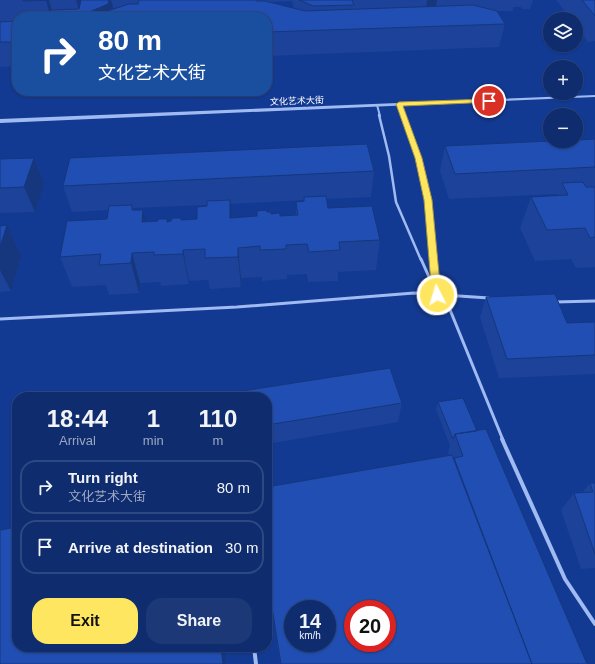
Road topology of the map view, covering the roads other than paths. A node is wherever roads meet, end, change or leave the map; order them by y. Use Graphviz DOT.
graph roads {
  1 [pos="595,96"];
  2 [pos="399,104"];
  3 [pos="377,105"];
  4 [pos="0,121"];
  5 [pos="437,295"];
  6 [pos="444,295"];
  7 [pos="497,298"];
  8 [pos="595,301"];
  9 [pos="550,302"];
  10 [pos="0,319"];
  11 [pos="595,624"];
  12 [pos="255,652"];
  13 [pos="256,664"];
  1 -- 2 [label="street, 文化艺术大街"];
  2 -- 3 [label="street, 文化艺术大街"];
  2 -- 5 [label="lane"];
  3 -- 4 [label="street, 文化艺术大街"];
  3 -- 5 [label="lane"];
  5 -- 6 [label="lane"];
  5 -- 10 [label="lane"];
  6 -- 7 [label="lane"];
  6 -- 11 [label="lane"];
  8 -- 9 [label="lane"];
  12 -- 13 [label="lane"];
}
